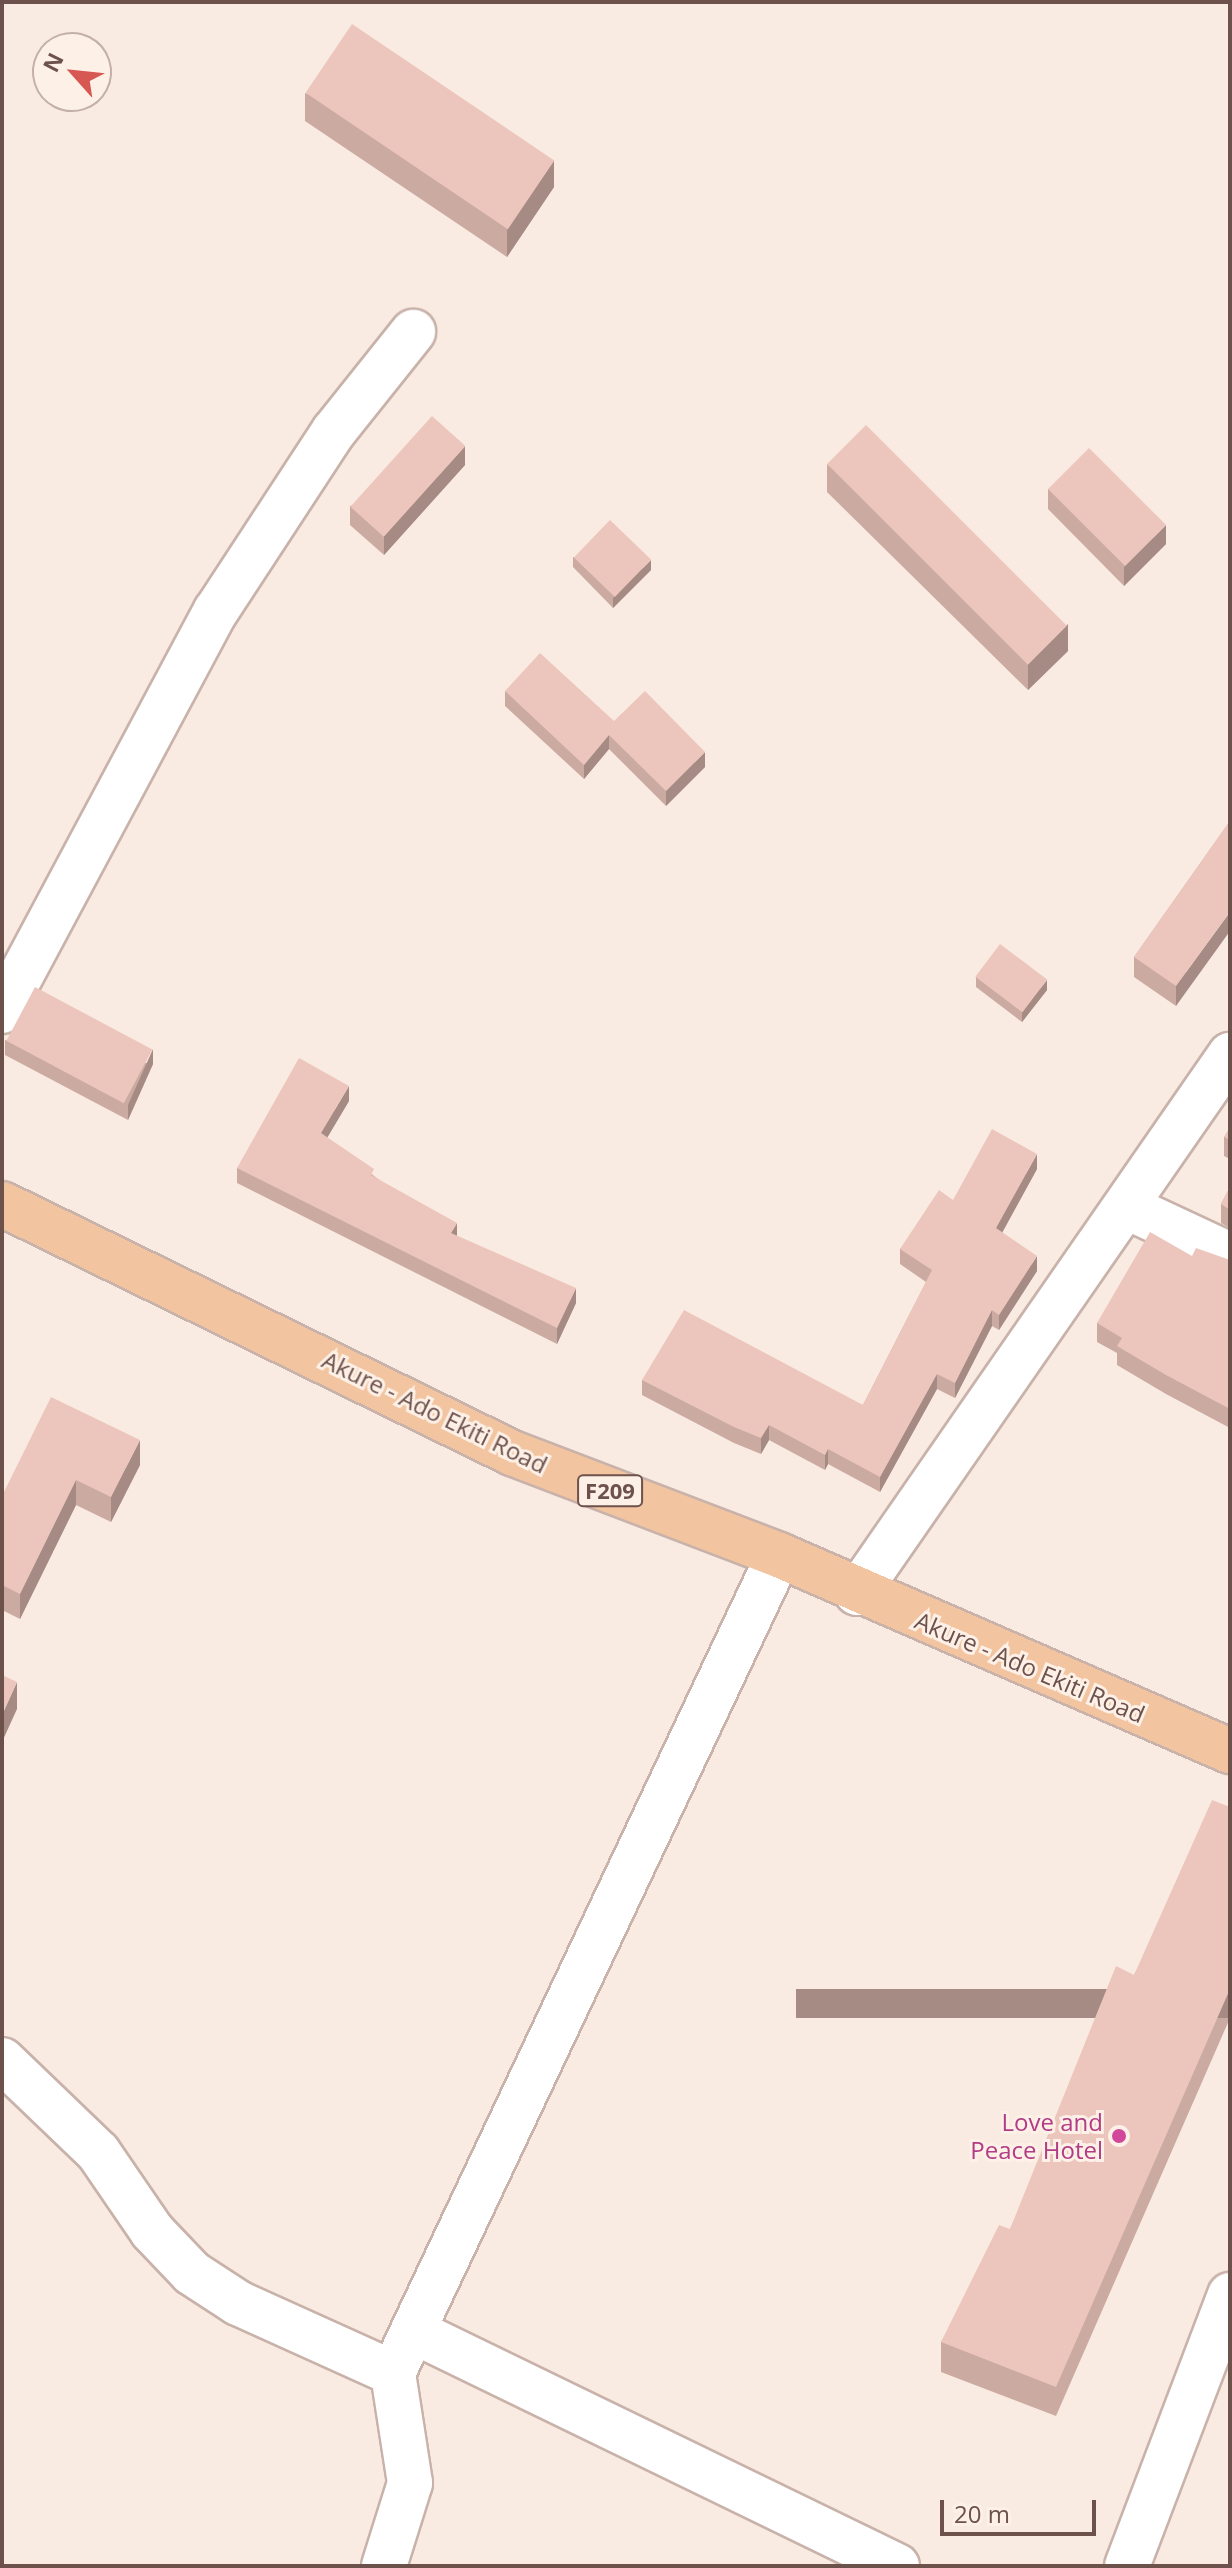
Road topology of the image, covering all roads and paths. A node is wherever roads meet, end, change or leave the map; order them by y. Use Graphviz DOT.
graph roads {
  1 [pos="413,332"];
  2 [pos="2,1011"];
  3 [pos="1230,1055"];
  4 [pos="2,1204"];
  5 [pos="1127,1207"];
  6 [pos="1230,1255"];
  7 [pos="779,1555"];
  8 [pos="857,1593"];
  9 [pos="1230,1751"];
  10 [pos="2,2060"];
  11 [pos="1230,2295"];
  12 [pos="413,2331"];
  13 [pos="393,2373"];
  14 [pos="384,2566"];
  15 [pos="897,2566"];
  16 [pos="1127,2566"];
  1 -- 2 [label="street"];
  3 -- 5 [label="street"];
  4 -- 7 [label="main road, Akure - Ado Ekiti Road / F209"];
  5 -- 6 [label="street"];
  5 -- 8 [label="street"];
  7 -- 8 [label="main road, Akure - Ado Ekiti Road / F209"];
  7 -- 12 [label="street"];
  8 -- 9 [label="main road, Akure - Ado Ekiti Road / F209"];
  10 -- 13 [label="street"];
  11 -- 16 [label="street"];
  12 -- 13 [label="street"];
  12 -- 15 [label="street"];
  13 -- 14 [label="street"];
}
